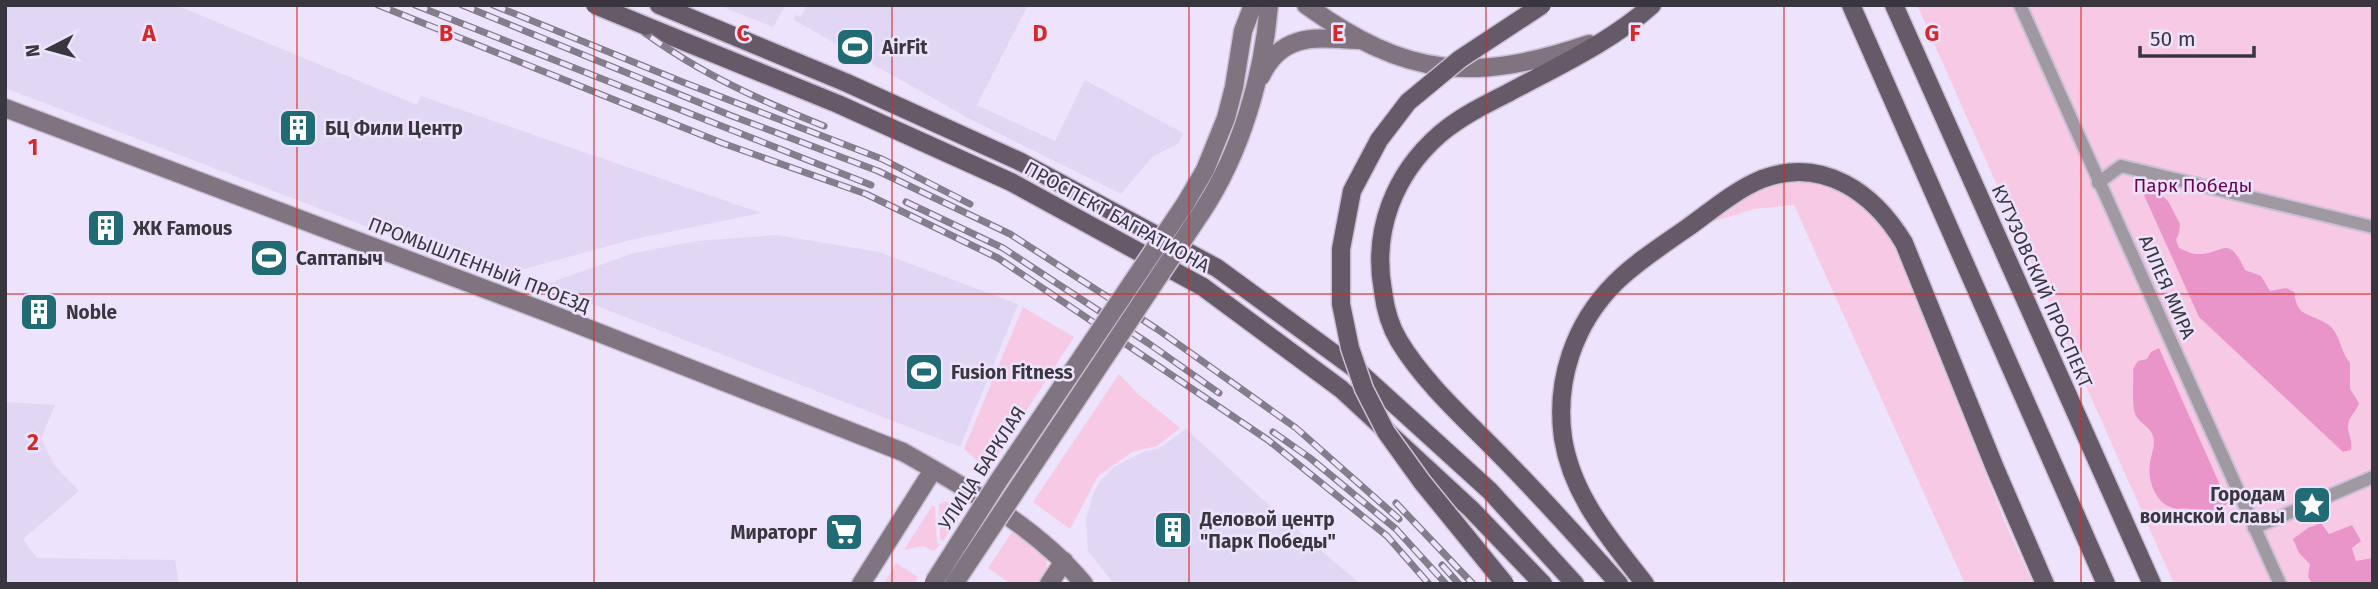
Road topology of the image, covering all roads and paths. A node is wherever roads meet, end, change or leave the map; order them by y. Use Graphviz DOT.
graph roads {
  1 [pos="595,5"];
  2 [pos="659,5"];
  3 [pos="1244,5"];
  4 [pos="1253,5"];
  5 [pos="1269,5"];
  6 [pos="1306,5"];
  7 [pos="1542,5"];
  8 [pos="1652,5"];
  9 [pos="1851,5"];
  10 [pos="1894,5"];
  11 [pos="2020,5"];
  12 [pos="1243,31"];
  13 [pos="1603,39"];
  14 [pos="1359,40"];
  15 [pos="1251,102"];
  16 [pos="5,108"];
  17 [pos="2098,183"];
  18 [pos="2373,228"];
  19 [pos="933,470"];
  20 [pos="2373,477"];
  21 [pos="2254,528"];
  22 [pos="1063,561"];
  23 [pos="933,583"];
  24 [pos="861,584"];
  25 [pos="954,584"];
  26 [pos="1049,584"];
  27 [pos="1084,584"];
  28 [pos="1505,584"];
  29 [pos="1543,584"];
  30 [pos="1575,584"];
  31 [pos="1619,584"];
  32 [pos="1645,584"];
  33 [pos="2045,584"];
  34 [pos="2106,584"];
  35 [pos="2152,584"];
  36 [pos="2280,584"];
  1 -- 29 [label="main road, ПРОСПЕКТ БАГРАТИОНА, bridge"];
  2 -- 30 [label="main road, ПРОСПЕКТ БАГРАТИОНА"];
  3 -- 12 [label="main road"];
  4 -- 12 [label="main road, УЛИЦА БАРКЛАЯ"];
  5 -- 15 [label="main road, УЛИЦА БАРКЛАЯ"];
  6 -- 14 [label="main road"];
  7 -- 28 [label="main road, bridge"];
  8 -- 13 [label="main road"];
  9 -- 34 [label="main road"];
  10 -- 35 [label="main road, КУТУЗОВСКИЙ ПРОСПЕКТ"];
  11 -- 17 [label="street, АЛЛЕЯ МИРА"];
  12 -- 23 [label="main road, УЛИЦА БАРКЛАЯ, bridge"];
  13 -- 14 [label="main road"];
  13 -- 31 [label="main road"];
  14 -- 15 [label="main road"];
  15 -- 25 [label="main road, УЛИЦА БАРКЛАЯ, bridge"];
  16 -- 19 [label="main road, ПРОМЫШЛЕННЫЙ ПРОЕЗД"];
  17 -- 18 [label="street"];
  17 -- 21 [label="street, АЛЛЕЯ МИРА"];
  19 -- 22 [label="main road, ПРОМЫШЛЕННЫЙ ПРОЕЗД"];
  19 -- 24 [label="main road"];
  20 -- 21 [label="street"];
  21 -- 36 [label="street, АЛЛЕЯ МИРА"];
  22 -- 26 [label="main road"];
  22 -- 27 [label="main road, ПРОМЫШЛЕННЫЙ ПРОЕЗД"];
  32 -- 33 [label="main road"];
}
